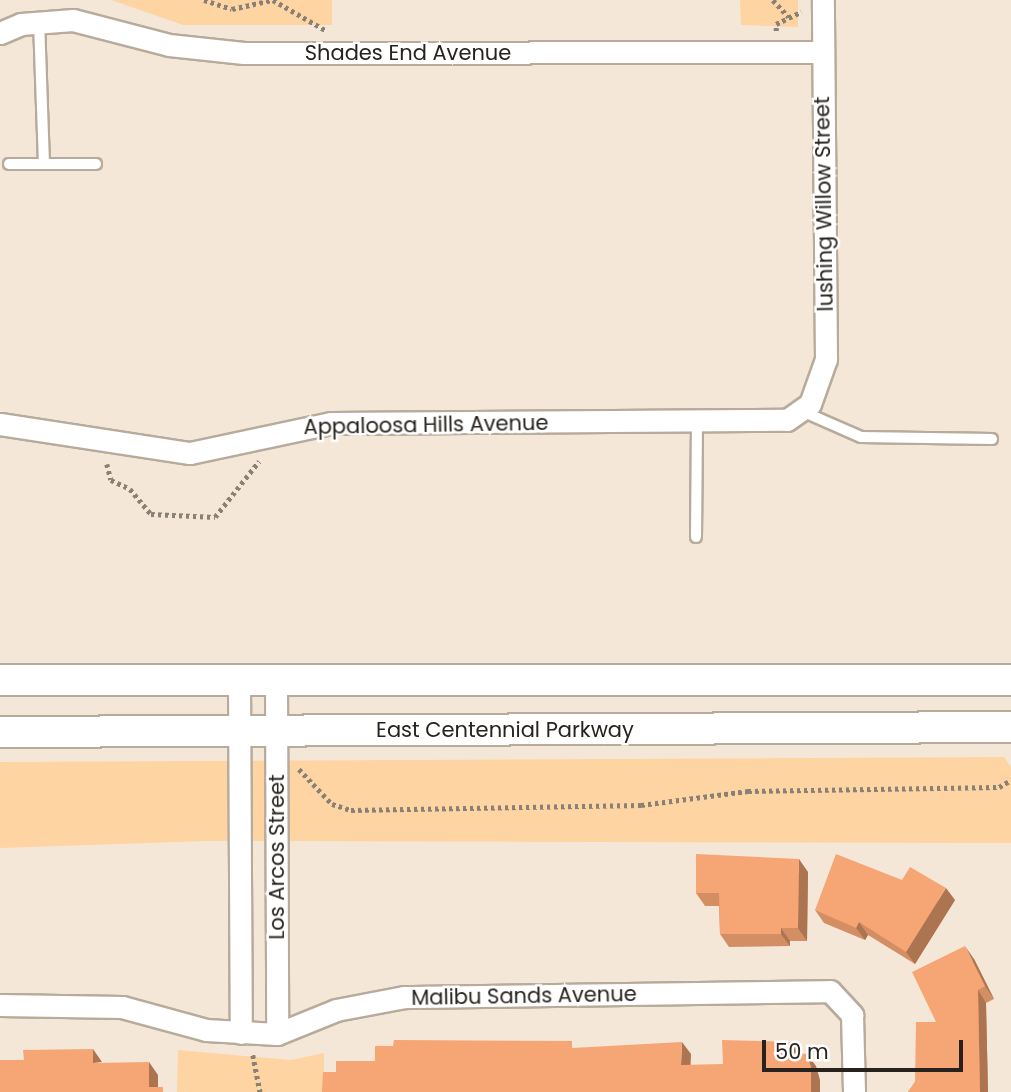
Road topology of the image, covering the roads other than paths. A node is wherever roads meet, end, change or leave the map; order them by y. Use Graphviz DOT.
graph roads {
  1 [pos="823,6"];
  2 [pos="39,21"];
  3 [pos="0,33"];
  4 [pos="823,52"];
  5 [pos="96,163"];
  6 [pos="9,164"];
  7 [pos="44,164"];
  8 [pos="807,408"];
  9 [pos="697,422"];
  10 [pos="0,424"];
  11 [pos="992,439"];
  12 [pos="696,537"];
  13 [pos="0,680"];
  14 [pos="1011,680"];
  15 [pos="239,681"];
  16 [pos="276,681"];
  17 [pos="1011,727"];
  18 [pos="0,732"];
  19 [pos="276,732"];
  20 [pos="240,733"];
  21 [pos="0,1004"];
  22 [pos="247,1034"];
  23 [pos="277,1034"];
  24 [pos="854,1092"];
  1 -- 4 [label="street, lushing Willow Street"];
  2 -- 3 [label="street, Shades End Avenue"];
  2 -- 4 [label="street, Shades End Avenue"];
  2 -- 7 [label="lane"];
  4 -- 8 [label="street, lushing Willow Street"];
  5 -- 7 [label="lane"];
  6 -- 7 [label="lane"];
  8 -- 9 [label="street, Appaloosa Hills Avenue"];
  8 -- 11 [label="lane"];
  9 -- 10 [label="street, Appaloosa Hills Avenue"];
  9 -- 12 [label="lane"];
  13 -- 15 [label="main road"];
  14 -- 16 [label="main road"];
  15 -- 16 [label="main road"];
  15 -- 20 [label="street, Los Arcos Street"];
  16 -- 19 [label="street, Los Arcos Street"];
  17 -- 19 [label="main road, East Centennial Parkway"];
  18 -- 20 [label="main road, East Centennial Parkway"];
  19 -- 20 [label="main road, East Centennial Parkway"];
  19 -- 23 [label="street, Los Arcos Street"];
  20 -- 22 [label="street, Los Arcos Street"];
  21 -- 22 [label="street, Malibu Sands Avenue"];
  22 -- 23 [label="street, Malibu Sands Avenue"];
  23 -- 24 [label="street, Malibu Sands Avenue"];
}
